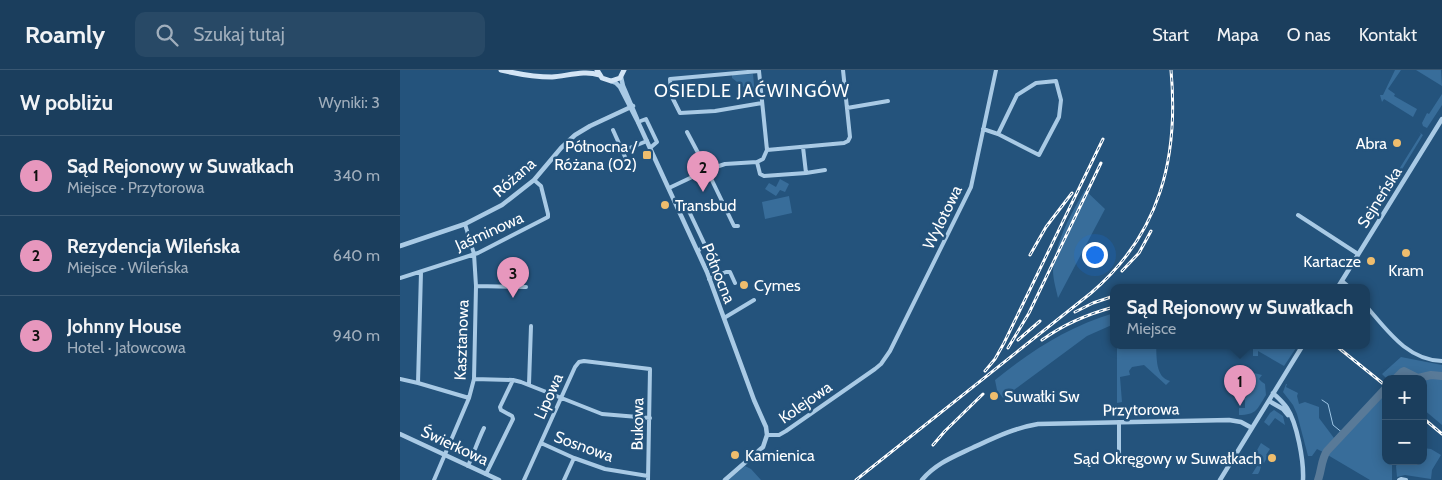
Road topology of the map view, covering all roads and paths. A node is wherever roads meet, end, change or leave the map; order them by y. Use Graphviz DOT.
graph roads {
  1 [pos="501,70"];
  2 [pos="589,70"];
  3 [pos="843,70"];
  4 [pos="996,70"];
  5 [pos="759,71"];
  6 [pos="624,72"];
  7 [pos="581,73"];
  8 [pos="598,73"];
  9 [pos="611,81"];
  10 [pos="888,101"];
  11 [pos="762,103"];
  12 [pos="631,107"];
  13 [pos="847,108"];
  14 [pos="1442,119"];
  15 [pos="638,122"];
  16 [pos="983,129"];
  17 [pos="612,130"];
  18 [pos="687,132"];
  19 [pos="998,134"];
  20 [pos="647,141"];
  21 [pos="803,147"];
  22 [pos="650,148"];
  23 [pos="767,150"];
  24 [pos="622,151"];
  25 [pos="757,162"];
  26 [pos="630,168"];
  27 [pos="708,170"];
  28 [pos="825,170"];
  29 [pos="806,172"];
  30 [pos="534,180"];
  31 [pos="669,188"];
  32 [pos="678,209"];
  33 [pos="1298,215"];
  34 [pos="465,224"];
  35 [pos="738,226"];
  36 [pos="400,246"];
  37 [pos="698,251"];
  38 [pos="474,254"];
  39 [pos="1358,254"];
  40 [pos="421,272"];
  41 [pos="400,278"];
  42 [pos="709,279"];
  43 [pos="1342,281"];
  44 [pos="735,282"];
  45 [pos="1340,284"];
  46 [pos="1346,284"];
  47 [pos="476,286"];
  48 [pos="526,287"];
  49 [pos="754,300"];
  50 [pos="1370,311"];
  51 [pos="724,318"];
  52 [pos="531,326"];
  53 [pos="1301,349"];
  54 [pos="1442,360"];
  55 [pos="881,364"];
  56 [pos="650,369"];
  57 [pos="400,379"];
  58 [pos="474,379"];
  59 [pos="513,380"];
  60 [pos="418,383"];
  61 [pos="529,384"];
  62 [pos="1274,394"];
  63 [pos="469,398"];
  64 [pos="561,398"];
  65 [pos="1269,401"];
  66 [pos="650,418"];
  67 [pos="1119,422"];
  68 [pos="1293,425"];
  69 [pos="484,428"];
  70 [pos="1252,428"];
  71 [pos="400,434"];
  72 [pos="767,435"];
  73 [pos="540,443"];
  74 [pos="1119,452"];
  75 [pos="446,455"];
  76 [pos="574,458"];
  77 [pos="468,466"];
  78 [pos="486,474"];
  79 [pos="648,478"];
  80 [pos="496,479"];
  81 [pos="434,480"];
  82 [pos="524,480"];
  83 [pos="564,480"];
  84 [pos="725,480"];
  85 [pos="922,480"];
  86 [pos="1220,480"];
  87 [pos="1303,480"];
  88 [pos="1399,480"];
  89 [pos="1406,480"];
  1 -- 7 [label="main road"];
  2 -- 7 [label="main road"];
  3 -- 13 [label="street"];
  4 -- 16 [label="street, Wylotowa"];
  5 -- 11 [label="street"];
  5 -- 11 [label="street"];
  6 -- 9 [label="main road"];
  6 -- 12 [label="street, Północna"];
  7 -- 8 [label="main road"];
  8 -- 9 [label="main road"];
  9 -- 12 [label="street, Północna"];
  10 -- 13 [label="street"];
  11 -- 23 [label="street"];
  12 -- 15 [label="street, Północna"];
  12 -- 30 [label="street, Różana"];
  13 -- 21 [label="street"];
  14 -- 39 [label="street, Sejneńska"];
  15 -- 20 [label="street, Północna"];
  15 -- 22 [label="street"];
  16 -- 19 [label="street"];
  16 -- 55 [label="street, Wylotowa"];
  17 -- 24 [label="street"];
  18 -- 27 [label="street"];
  19 -- 19 [label="street"];
  20 -- 22 [label="street, Północna"];
  20 -- 24 [label="street"];
  21 -- 23 [label="street"];
  21 -- 29 [label="street"];
  22 -- 31 [label="street, Północna"];
  23 -- 25 [label="street"];
  24 -- 26 [label="street"];
  25 -- 27 [label="street"];
  25 -- 29 [label="street"];
  27 -- 31 [label="street"];
  27 -- 35 [label="street"];
  28 -- 29 [label="street"];
  30 -- 34 [label="street, Różana"];
  30 -- 38 [label="street, Jaśminowa"];
  31 -- 32 [label="street, Północna"];
  32 -- 37 [label="street, Północna"];
  32 -- 37 [label="street"];
  33 -- 39 [label="street"];
  34 -- 36 [label="street, Różana"];
  34 -- 38 [label="street, Kasztanowa"];
  37 -- 42 [label="street, Północna"];
  38 -- 40 [label="street, Jaśminowa"];
  38 -- 47 [label="street, Kasztanowa"];
  39 -- 43 [label="street, Sejneńska"];
  40 -- 41 [label="street, Jaśminowa"];
  40 -- 60 [label="street"];
  42 -- 44 [label="street"];
  42 -- 51 [label="street, Północna"];
  43 -- 45 [label="street, Sejneńska"];
  43 -- 46 [label="street"];
  47 -- 48 [label="street"];
  47 -- 58 [label="street, Kasztanowa"];
  49 -- 51 [label="street"];
  50 -- 54 [label="street"];
  51 -- 72 [label="street, Północna"];
  52 -- 61 [label="street"];
  53 -- 62 [label="street"];
  55 -- 72 [label="street, Kolejowa"];
  56 -- 64 [label="street, Lipowa"];
  56 -- 66 [label="street, Bukowa"];
  57 -- 60 [label="street"];
  58 -- 59 [label="street"];
  58 -- 63 [label="street, Kasztanowa"];
  59 -- 61 [label="street"];
  59 -- 78 [label="street"];
  60 -- 63 [label="street"];
  61 -- 64 [label="street"];
  62 -- 65 [label="street"];
  62 -- 68 [label="street"];
  63 -- 75 [label="street, Kasztanowa"];
  64 -- 66 [label="street"];
  64 -- 73 [label="street, Lipowa"];
  65 -- 68 [label="street"];
  65 -- 70 [label="street"];
  66 -- 79 [label="street, Bukowa"];
  67 -- 70 [label="street, Przytorowa"];
  67 -- 74 [label="street"];
  67 -- 85 [label="street, Przytorowa"];
  68 -- 87 [label="street"];
  69 -- 77 [label="street"];
  70 -- 86 [label="street"];
  71 -- 75 [label="street, Świerkowa"];
  72 -- 84 [label="street, Kolejowa"];
  73 -- 76 [label="street, Sosnowa"];
  73 -- 82 [label="street, Lipowa"];
  75 -- 77 [label="street, Świerkowa"];
  75 -- 81 [label="street, Kasztanowa"];
  76 -- 79 [label="street, Sosnowa"];
  76 -- 83 [label="street"];
  77 -- 78 [label="street, Świerkowa"];
  78 -- 80 [label="street, Świerkowa"];
  88 -- 89 [label="street"];
}
